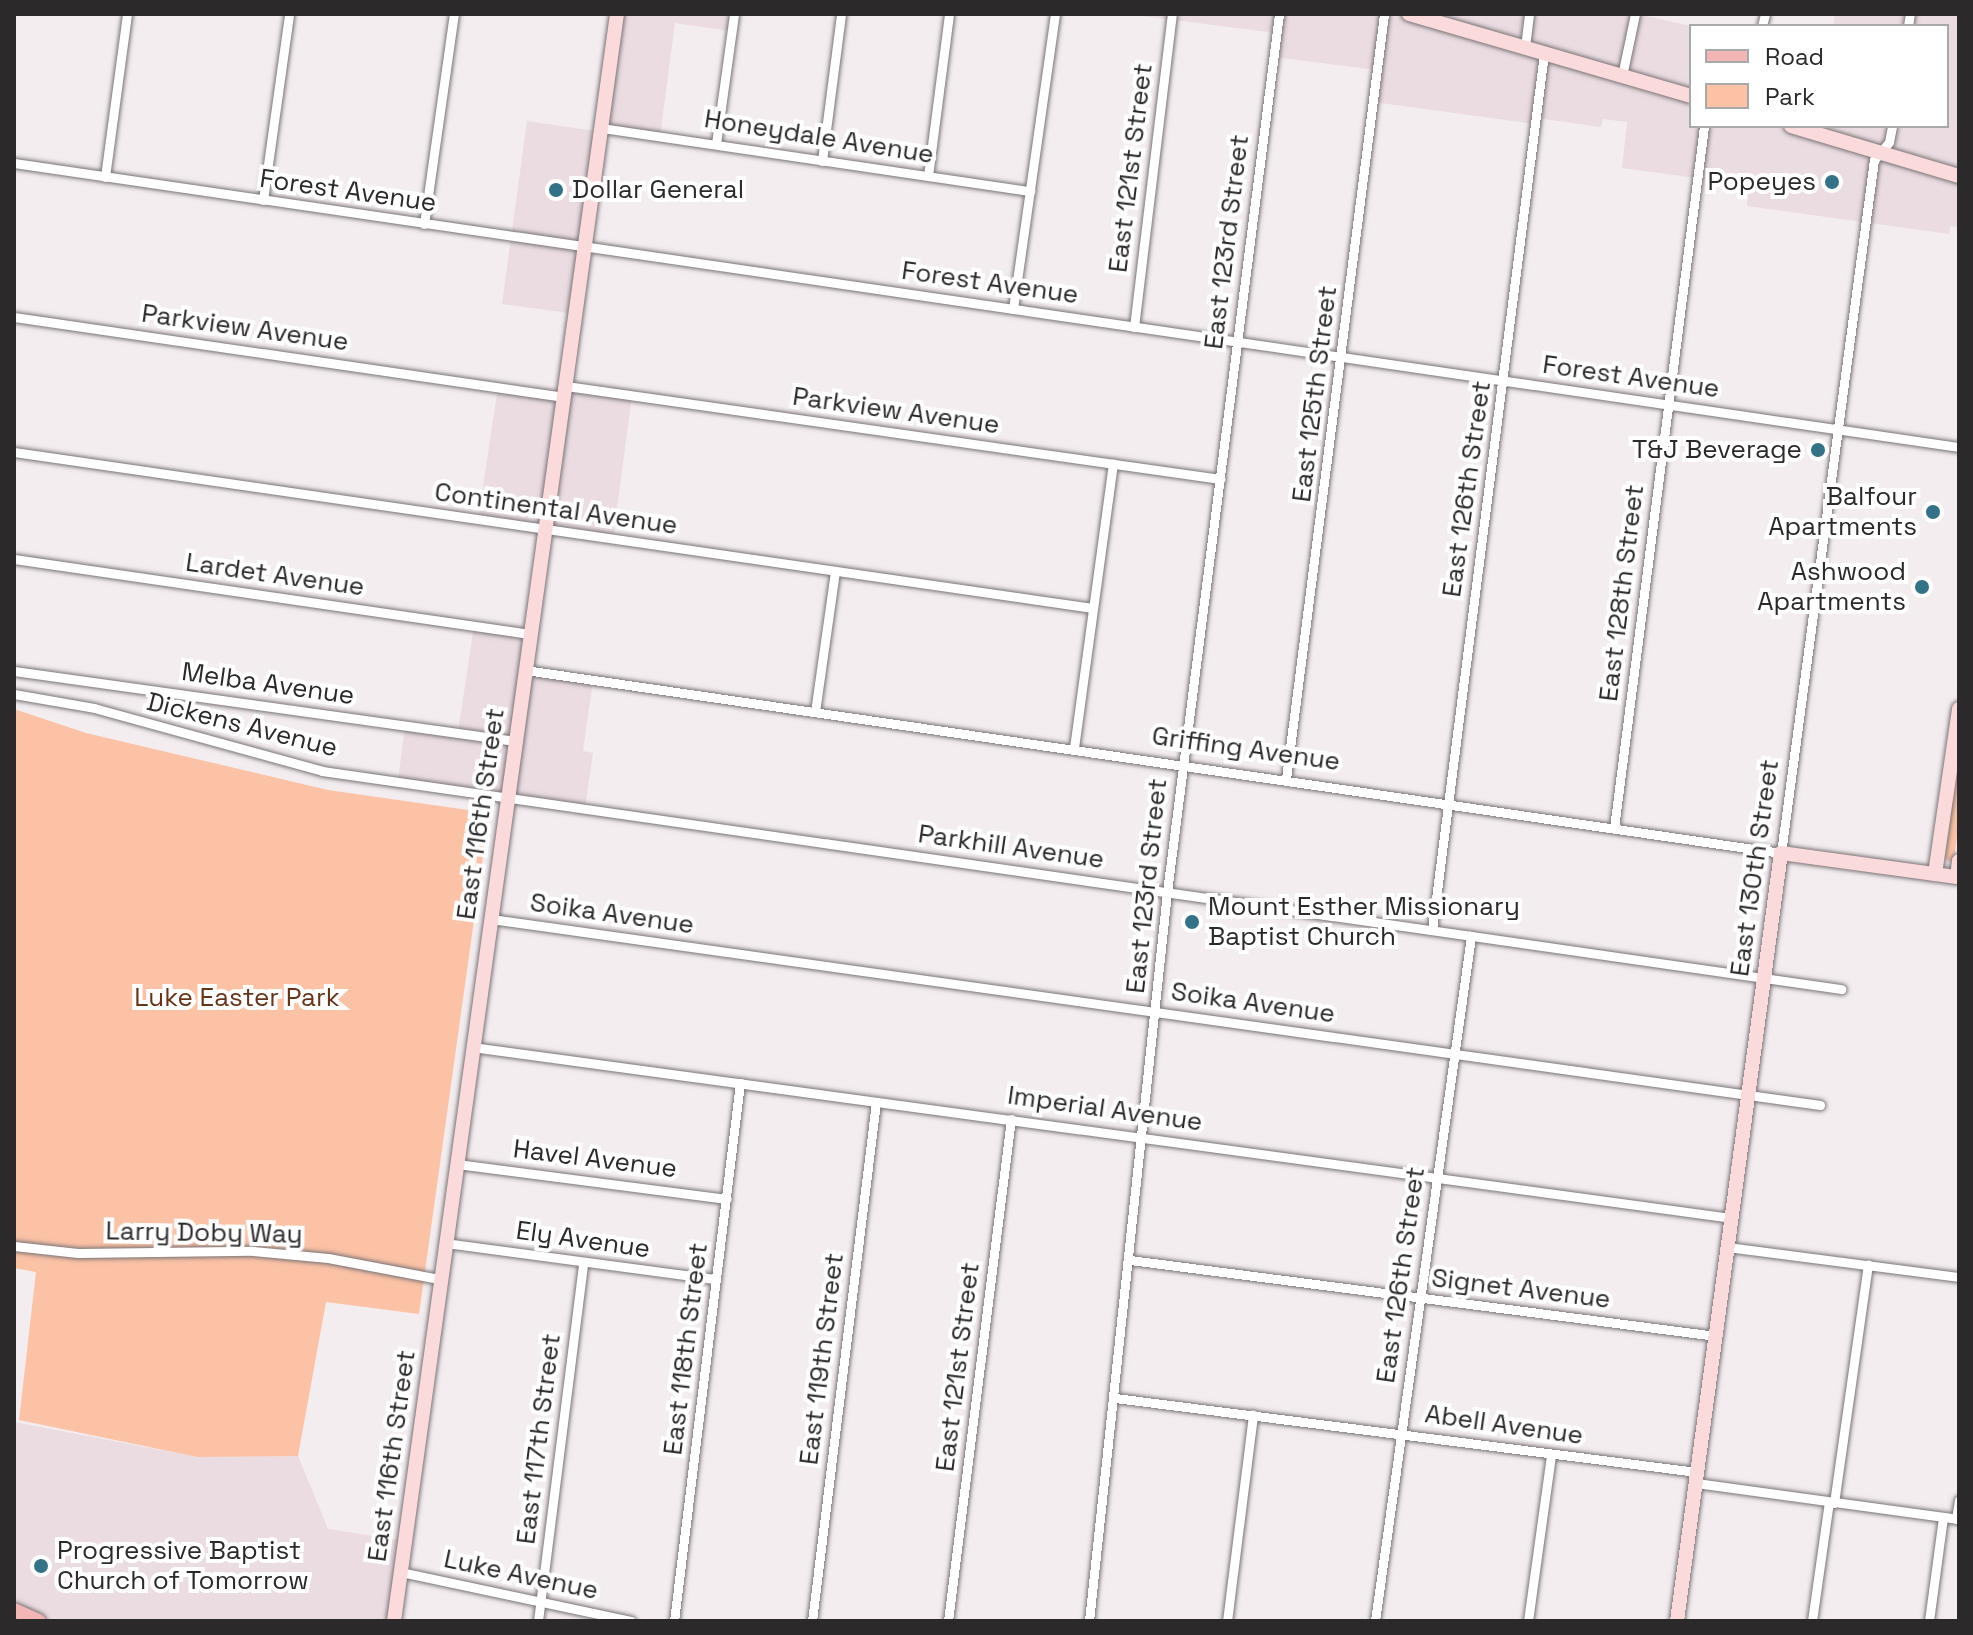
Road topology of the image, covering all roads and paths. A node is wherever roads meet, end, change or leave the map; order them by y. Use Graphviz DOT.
graph roads {
  1 [pos="127,14"];
  2 [pos="289,14"];
  3 [pos="454,14"];
  4 [pos="617,14"];
  5 [pos="734,14"];
  6 [pos="841,14"];
  7 [pos="949,14"];
  8 [pos="1055,14"];
  9 [pos="1172,14"];
  10 [pos="1279,14"];
  11 [pos="1384,14"];
  12 [pos="1409,14"];
  13 [pos="1529,14"];
  14 [pos="1635,14"];
  15 [pos="1424,16"];
  16 [pos="1525,47"];
  17 [pos="1544,53"];
  18 [pos="1622,76"];
  19 [pos="1689,95"];
  20 [pos="602,128"];
  21 [pos="1704,128"];
  22 [pos="1798,128"];
  23 [pos="1892,128"];
  24 [pos="716,144"];
  25 [pos="1879,152"];
  26 [pos="822,161"];
  27 [pos="14,163"];
  28 [pos="928,176"];
  29 [pos="1959,176"];
  30 [pos="105,177"];
  31 [pos="1030,191"];
  32 [pos="263,200"];
  33 [pos="424,224"];
  34 [pos="586,247"];
  35 [pos="1013,309"];
  36 [pos="14,317"];
  37 [pos="1134,327"];
  38 [pos="1237,341"];
  39 [pos="1342,356"];
  40 [pos="1504,382"];
  41 [pos="565,391"];
  42 [pos="1668,405"];
  43 [pos="1838,429"];
  44 [pos="1959,447"];
  45 [pos="14,452"];
  46 [pos="1113,464"];
  47 [pos="1220,479"];
  48 [pos="546,530"];
  49 [pos="14,559"];
  50 [pos="835,571"];
  51 [pos="1093,608"];
  52 [pos="530,634"];
  53 [pos="525,670"];
  54 [pos="14,671"];
  55 [pos="14,694"];
  56 [pos="1959,709"];
  57 [pos="815,712"];
  58 [pos="515,741"];
  59 [pos="1074,748"];
  60 [pos="1182,765"];
  61 [pos="1286,779"];
  62 [pos="507,796"];
  63 [pos="1447,804"];
  64 [pos="1614,828"];
  65 [pos="1781,853"];
  66 [pos="1959,861"];
  67 [pos="1935,874"];
  68 [pos="1958,877"];
  69 [pos="1167,892"];
  70 [pos="491,919"];
  71 [pos="1432,930"];
  72 [pos="1471,936"];
  73 [pos="1764,979"];
  74 [pos="1841,989"];
  75 [pos="1156,1012"];
  76 [pos="472,1047"];
  77 [pos="1456,1054"];
  78 [pos="740,1083"];
  79 [pos="1748,1095"];
  80 [pos="876,1102"];
  81 [pos="1820,1105"];
  82 [pos="1011,1119"];
  83 [pos="1143,1137"];
  84 [pos="457,1164"];
  85 [pos="1436,1175"];
  86 [pos="727,1199"];
  87 [pos="1732,1218"];
  88 [pos="445,1243"];
  89 [pos="14,1246"];
  90 [pos="1728,1247"];
  91 [pos="1130,1260"];
  92 [pos="583,1263"];
  93 [pos="1868,1264"];
  94 [pos="1959,1277"];
  95 [pos="439,1279"];
  96 [pos="716,1279"];
  97 [pos="1419,1298"];
  98 [pos="1716,1336"];
  99 [pos="1115,1398"];
  100 [pos="1253,1415"];
  101 [pos="1401,1433"];
  102 [pos="1551,1455"];
  103 [pos="1697,1478"];
  104 [pos="1959,1500"];
  105 [pos="1831,1503"];
  106 [pos="1943,1517"];
  107 [pos="1958,1519"];
  108 [pos="401,1572"];
  109 [pos="540,1601"];
  110 [pos="14,1610"];
  111 [pos="39,1621"];
  112 [pos="394,1621"];
  113 [pos="538,1621"];
  114 [pos="631,1621"];
  115 [pos="674,1621"];
  116 [pos="812,1621"];
  117 [pos="948,1621"];
  118 [pos="1089,1621"];
  119 [pos="1227,1621"];
  120 [pos="1375,1621"];
  121 [pos="1528,1621"];
  122 [pos="1677,1621"];
  123 [pos="1812,1621"];
  124 [pos="1929,1621"];
  1 -- 30 [label="street"];
  2 -- 32 [label="street"];
  3 -- 33 [label="street"];
  4 -- 20 [label="main road, East 116th Street"];
  5 -- 24 [label="street"];
  6 -- 26 [label="street"];
  7 -- 28 [label="street"];
  8 -- 31 [label="street"];
  9 -- 37 [label="street, East 121st Street"];
  10 -- 38 [label="street, East 123rd Street"];
  11 -- 39 [label="street, East 125th Street"];
  12 -- 15 [label="main road"];
  13 -- 16 [label="street"];
  14 -- 18 [label="street"];
  15 -- 16 [label="main road"];
  16 -- 17 [label="main road"];
  17 -- 18 [label="main road"];
  17 -- 40 [label="street, East 126th Street"];
  18 -- 19 [label="main road"];
  20 -- 24 [label="street, Honeydale Avenue"];
  20 -- 34 [label="main road, East 116th Street"];
  21 -- 42 [label="street, East 128th Street"];
  22 -- 25 [label="main road"];
  23 -- 25 [label="street, East 130th Street"];
  24 -- 26 [label="street, Honeydale Avenue"];
  25 -- 29 [label="main road"];
  25 -- 43 [label="street, East 130th Street"];
  26 -- 28 [label="street, Honeydale Avenue"];
  27 -- 30 [label="street, Forest Avenue"];
  28 -- 31 [label="street, Honeydale Avenue"];
  30 -- 32 [label="street, Forest Avenue"];
  31 -- 35 [label="street"];
  32 -- 33 [label="street, Forest Avenue"];
  33 -- 34 [label="street, Forest Avenue"];
  34 -- 35 [label="street, Forest Avenue"];
  34 -- 41 [label="main road, East 116th Street"];
  35 -- 37 [label="street, Forest Avenue"];
  36 -- 41 [label="street, Parkview Avenue"];
  37 -- 38 [label="street, Forest Avenue"];
  38 -- 39 [label="street, Forest Avenue"];
  38 -- 47 [label="street, East 123rd Street"];
  39 -- 40 [label="street, Forest Avenue"];
  39 -- 61 [label="street, East 125th Street"];
  40 -- 42 [label="street, Forest Avenue"];
  40 -- 63 [label="street, East 126th Street"];
  41 -- 46 [label="street, Parkview Avenue"];
  41 -- 48 [label="main road, East 116th Street"];
  42 -- 43 [label="street, Forest Avenue"];
  42 -- 64 [label="street, East 128th Street"];
  43 -- 44 [label="street, Forest Avenue"];
  43 -- 65 [label="street, East 130th Street"];
  45 -- 48 [label="street, Continental Avenue"];
  46 -- 47 [label="street, Parkview Avenue"];
  46 -- 51 [label="street"];
  47 -- 60 [label="street, East 123rd Street"];
  48 -- 50 [label="street, Continental Avenue"];
  48 -- 52 [label="main road, East 116th Street"];
  49 -- 52 [label="street, Lardet Avenue"];
  50 -- 51 [label="street, Continental Avenue"];
  50 -- 57 [label="street"];
  51 -- 59 [label="street"];
  52 -- 53 [label="main road, East 116th Street"];
  53 -- 57 [label="street, Griffing Avenue"];
  53 -- 58 [label="main road, East 116th Street"];
  54 -- 58 [label="street, Melba Avenue"];
  55 -- 62 [label="street, Dickens Avenue"];
  56 -- 67 [label="main road"];
  57 -- 59 [label="street, Griffing Avenue"];
  58 -- 62 [label="main road, East 116th Street"];
  59 -- 60 [label="street, Griffing Avenue"];
  60 -- 61 [label="street, Griffing Avenue"];
  60 -- 69 [label="street, East 123rd Street"];
  61 -- 63 [label="street, Griffing Avenue"];
  62 -- 69 [label="street, Parkhill Avenue"];
  62 -- 70 [label="main road, East 116th Street"];
  63 -- 64 [label="street, Griffing Avenue"];
  63 -- 71 [label="street, East 126th Street"];
  64 -- 65 [label="street, Griffing Avenue"];
  65 -- 67 [label="main road, Griffing Avenue"];
  65 -- 73 [label="main road, East 130th Street"];
  66 -- 68 [label="main road"];
  67 -- 68 [label="main road, Griffing Avenue"];
  69 -- 71 [label="street, Parkhill Avenue"];
  69 -- 75 [label="street, East 123rd Street"];
  70 -- 75 [label="street, Soika Avenue"];
  70 -- 76 [label="main road, East 116th Street"];
  71 -- 72 [label="street, Parkhill Avenue"];
  72 -- 73 [label="street, Parkhill Avenue"];
  72 -- 77 [label="street, East 126th Street"];
  73 -- 74 [label="street, Parkhill Avenue"];
  73 -- 79 [label="main road, East 130th Street"];
  75 -- 77 [label="street, Soika Avenue"];
  75 -- 83 [label="street, East 123rd Street"];
  76 -- 78 [label="street, Imperial Avenue"];
  76 -- 84 [label="main road, East 116th Street"];
  77 -- 79 [label="street, Soika Avenue"];
  77 -- 85 [label="street, East 126th Street"];
  78 -- 80 [label="street, Imperial Avenue"];
  78 -- 86 [label="street, East 118th Street"];
  79 -- 81 [label="street, Soika Avenue"];
  79 -- 87 [label="main road, East 130th Street"];
  80 -- 82 [label="street, Imperial Avenue"];
  80 -- 116 [label="street, East 119th Street"];
  82 -- 83 [label="street, Imperial Avenue"];
  82 -- 117 [label="street, East 121st Street"];
  83 -- 85 [label="street, Imperial Avenue"];
  83 -- 91 [label="street, East 123rd Street"];
  84 -- 86 [label="street, Havel Avenue"];
  84 -- 88 [label="main road, East 116th Street"];
  85 -- 87 [label="street, Imperial Avenue"];
  85 -- 97 [label="street, East 126th Street"];
  86 -- 96 [label="street, East 118th Street"];
  87 -- 90 [label="main road, East 130th Street"];
  88 -- 92 [label="street, Ely Avenue"];
  88 -- 95 [label="main road, East 116th Street"];
  89 -- 95 [label="street, Larry Doby Way"];
  90 -- 93 [label="street"];
  90 -- 98 [label="main road, East 130th Street"];
  91 -- 97 [label="street, Signet Avenue"];
  91 -- 99 [label="street, East 123rd Street"];
  92 -- 96 [label="street, Ely Avenue"];
  92 -- 109 [label="street, East 117th Street"];
  93 -- 94 [label="street"];
  93 -- 105 [label="street"];
  95 -- 108 [label="main road, East 116th Street"];
  96 -- 115 [label="street, East 118th Street"];
  97 -- 98 [label="street, Signet Avenue"];
  97 -- 101 [label="street, East 126th Street"];
  98 -- 103 [label="main road, East 130th Street"];
  99 -- 100 [label="street, Abell Avenue"];
  99 -- 118 [label="street, East 123rd Street"];
  100 -- 101 [label="street, Abell Avenue"];
  100 -- 119 [label="street"];
  101 -- 102 [label="street, Abell Avenue"];
  101 -- 120 [label="street, East 126th Street"];
  102 -- 103 [label="street, Abell Avenue"];
  102 -- 121 [label="street"];
  103 -- 105 [label="street, Abell Avenue"];
  103 -- 122 [label="main road, East 130th Street"];
  104 -- 107 [label="street"];
  105 -- 106 [label="street, Abell Avenue"];
  105 -- 123 [label="street"];
  106 -- 107 [label="street, Abell Avenue"];
  106 -- 124 [label="street"];
  108 -- 109 [label="street, Luke Avenue"];
  108 -- 112 [label="main road, East 116th Street"];
  109 -- 113 [label="street, East 117th Street"];
  109 -- 114 [label="street, Luke Avenue"];
  110 -- 111 [label="main road"];
}
